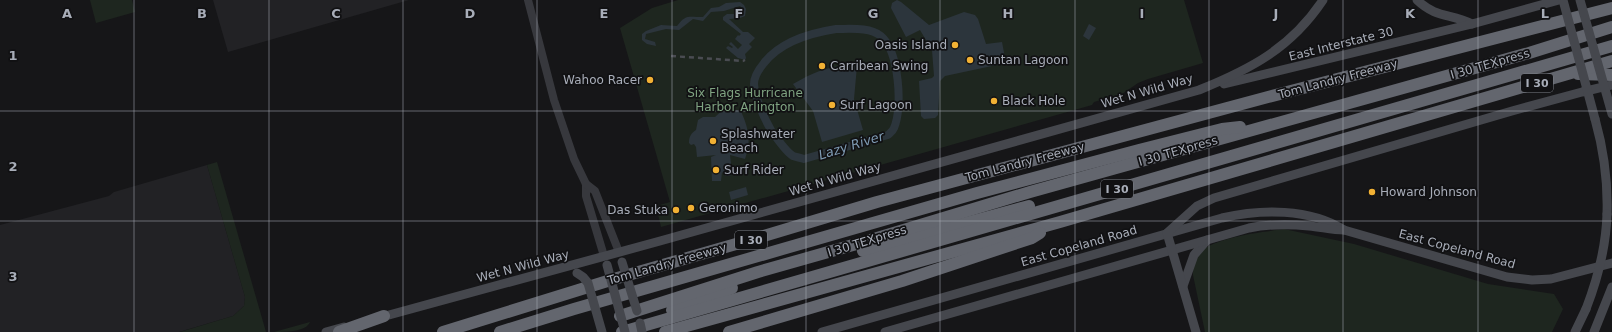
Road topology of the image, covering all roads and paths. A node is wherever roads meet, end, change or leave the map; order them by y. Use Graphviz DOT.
graph roads {
  1 [pos="528,0"];
  2 [pos="1324,0"];
  3 [pos="1417,0"];
  4 [pos="1559,0"];
  5 [pos="1562,0"];
  6 [pos="1580,0"];
  7 [pos="1612,8"];
  8 [pos="1472,24"];
  9 [pos="1612,27"];
  10 [pos="1612,37"];
  11 [pos="1591,41"];
  12 [pos="1612,46"];
  13 [pos="1612,61"];
  14 [pos="1568,74"];
  15 [pos="1612,75"];
  16 [pos="1612,85"];
  17 [pos="1199,90"];
  18 [pos="1612,93"];
  19 [pos="1612,114"];
  20 [pos="1292,119"];
  21 [pos="586,184"];
  22 [pos="1060,222"];
  23 [pos="1344,230"];
  24 [pos="1167,233"];
  25 [pos="1207,240"];
  26 [pos="1172,250"];
  27 [pos="619,252"];
  28 [pos="605,261"];
  29 [pos="1612,263"];
  30 [pos="541,273"];
  31 [pos="745,280"];
  32 [pos="1183,286"];
  33 [pos="1612,287"];
  34 [pos="637,311"];
  35 [pos="384,316"];
  36 [pos="620,316"];
  37 [pos="641,328"];
  38 [pos="624,331"];
  39 [pos="326,332"];
  40 [pos="340,332"];
  41 [pos="443,332"];
  42 [pos="500,332"];
  43 [pos="602,332"];
  44 [pos="665,332"];
  45 [pos="729,332"];
  46 [pos="822,332"];
  47 [pos="885,332"];
  48 [pos="1196,332"];
  49 [pos="1575,332"];
  50 [pos="1594,332"];
  1 -- 21 [label="street"];
  2 -- 17 [label="main road, Wet N Wild Way"];
  3 -- 8 [label="main road"];
  4 -- 8 [label="main road, East Interstate 30"];
  5 -- 49 [label="main road, bridge"];
  6 -- 11 [label="main road, bridge"];
  7 -- 41 [label="highway, Tom Landry Freeway / I 30"];
  8 -- 17 [label="main road, East Interstate 30"];
  9 -- 20 [label="highway, I 30 TEXpress"];
  10 -- 31 [label="highway, I 30 TEXpress"];
  11 -- 18 [label="main road, bridge"];
  11 -- 19 [label="main road, bridge"];
  12 -- 38 [label="highway, I 30"];
  13 -- 14 [label="highway, I 30"];
  14 -- 15 [label="highway"];
  14 -- 22 [label="highway, I 30"];
  16 -- 24 [label="main road"];
  17 -- 27 [label="main road, Wet N Wild Way"];
  20 -- 31 [label="highway, I 30 TEXpress"];
  20 -- 42 [label="highway"];
  21 -- 27 [label="street"];
  21 -- 28 [label="street"];
  22 -- 44 [label="highway, I 30"];
  22 -- 45 [label="highway"];
  23 -- 24 [label="main road, East Copeland Road"];
  23 -- 25 [label="main road, East Copeland Road"];
  23 -- 29 [label="main road, East Copeland Road"];
  24 -- 26 [label="main road"];
  24 -- 46 [label="main road, East Copeland Road"];
  25 -- 26 [label="main road, East Copeland Road"];
  25 -- 32 [label="main road"];
  26 -- 32 [label="main road"];
  26 -- 47 [label="main road, East Copeland Road"];
  27 -- 28 [label="main road, Wet N Wild Way"];
  27 -- 34 [label="main road, bridge"];
  28 -- 30 [label="main road, Wet N Wild Way"];
  28 -- 36 [label="main road, bridge"];
  30 -- 35 [label="main road, Wet N Wild Way"];
  30 -- 43 [label="main road, bridge"];
  31 -- 34 [label="highway"];
  31 -- 37 [label="highway"];
  32 -- 48 [label="main road"];
  33 -- 50 [label="main road"];
  34 -- 36 [label="highway"];
  34 -- 37 [label="main road"];
  35 -- 39 [label="main road, Wet N Wild Way"];
  35 -- 40 [label="highway"];
  36 -- 38 [label="main road, bridge"];
  37 -- 38 [label="highway"];
}
